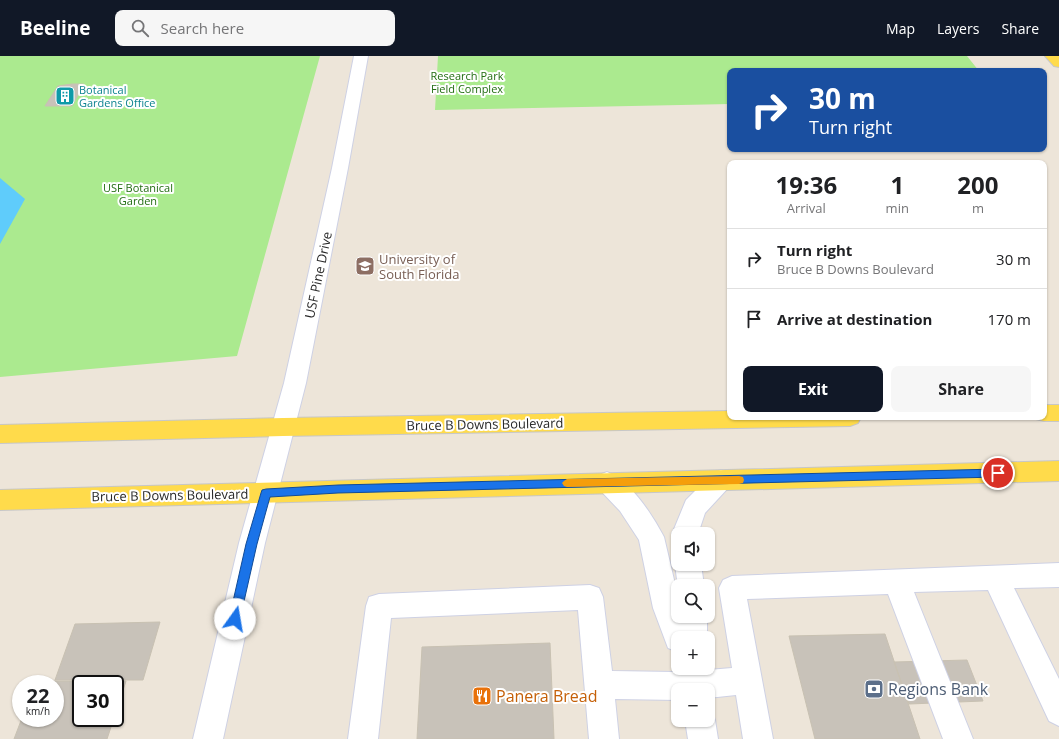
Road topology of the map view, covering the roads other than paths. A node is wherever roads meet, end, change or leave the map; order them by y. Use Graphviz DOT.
graph roads {
  1 [pos="361,56"];
  2 [pos="1052,56"];
  3 [pos="1059,63"];
  4 [pos="1047,413"];
  5 [pos="1059,413"];
  6 [pos="727,419"];
  7 [pos="283,427"];
  8 [pos="0,434"];
  9 [pos="1059,471"];
  10 [pos="721,480"];
  11 [pos="607,482"];
  12 [pos="266,493"];
  13 [pos="0,500"];
  14 [pos="688,527"];
  15 [pos="1059,575"];
  16 [pos="996,578"];
  17 [pos="897,582"];
  18 [pos="675,631"];
  19 [pos="693,678"];
  20 [pos="748,680"];
  21 [pos="599,685"];
  22 [pos="1059,711"];
  23 [pos="701,727"];
  24 [pos="208,739"];
  25 [pos="363,739"];
  26 [pos="604,739"];
  27 [pos="703,739"];
  28 [pos="758,739"];
  29 [pos="958,739"];
  1 -- 7 [label="street, USF Pine Drive"];
  2 -- 3 [label="main road"];
  4 -- 5 [label="main road"];
  6 -- 7 [label="main road, Bruce B Downs Boulevard"];
  7 -- 8 [label="main road, Bruce B Downs Boulevard"];
  7 -- 12 [label="street, USF Pine Drive"];
  9 -- 10 [label="main road, Bruce B Downs Boulevard"];
  10 -- 11 [label="main road, Bruce B Downs Boulevard"];
  10 -- 14 [label="street"];
  11 -- 12 [label="main road, Bruce B Downs Boulevard"];
  11 -- 18 [label="street"];
  12 -- 13 [label="main road, Bruce B Downs Boulevard"];
  12 -- 24 [label="street, USF Pine Drive"];
  15 -- 16 [label="street"];
  16 -- 17 [label="street"];
  16 -- 22 [label="street"];
  17 -- 20 [label="street"];
  17 -- 29 [label="street"];
  19 -- 20 [label="street"];
  19 -- 21 [label="street"];
  20 -- 28 [label="street"];
  21 -- 25 [label="street"];
  21 -- 26 [label="street"];
  23 -- 27 [label="street"];
}
